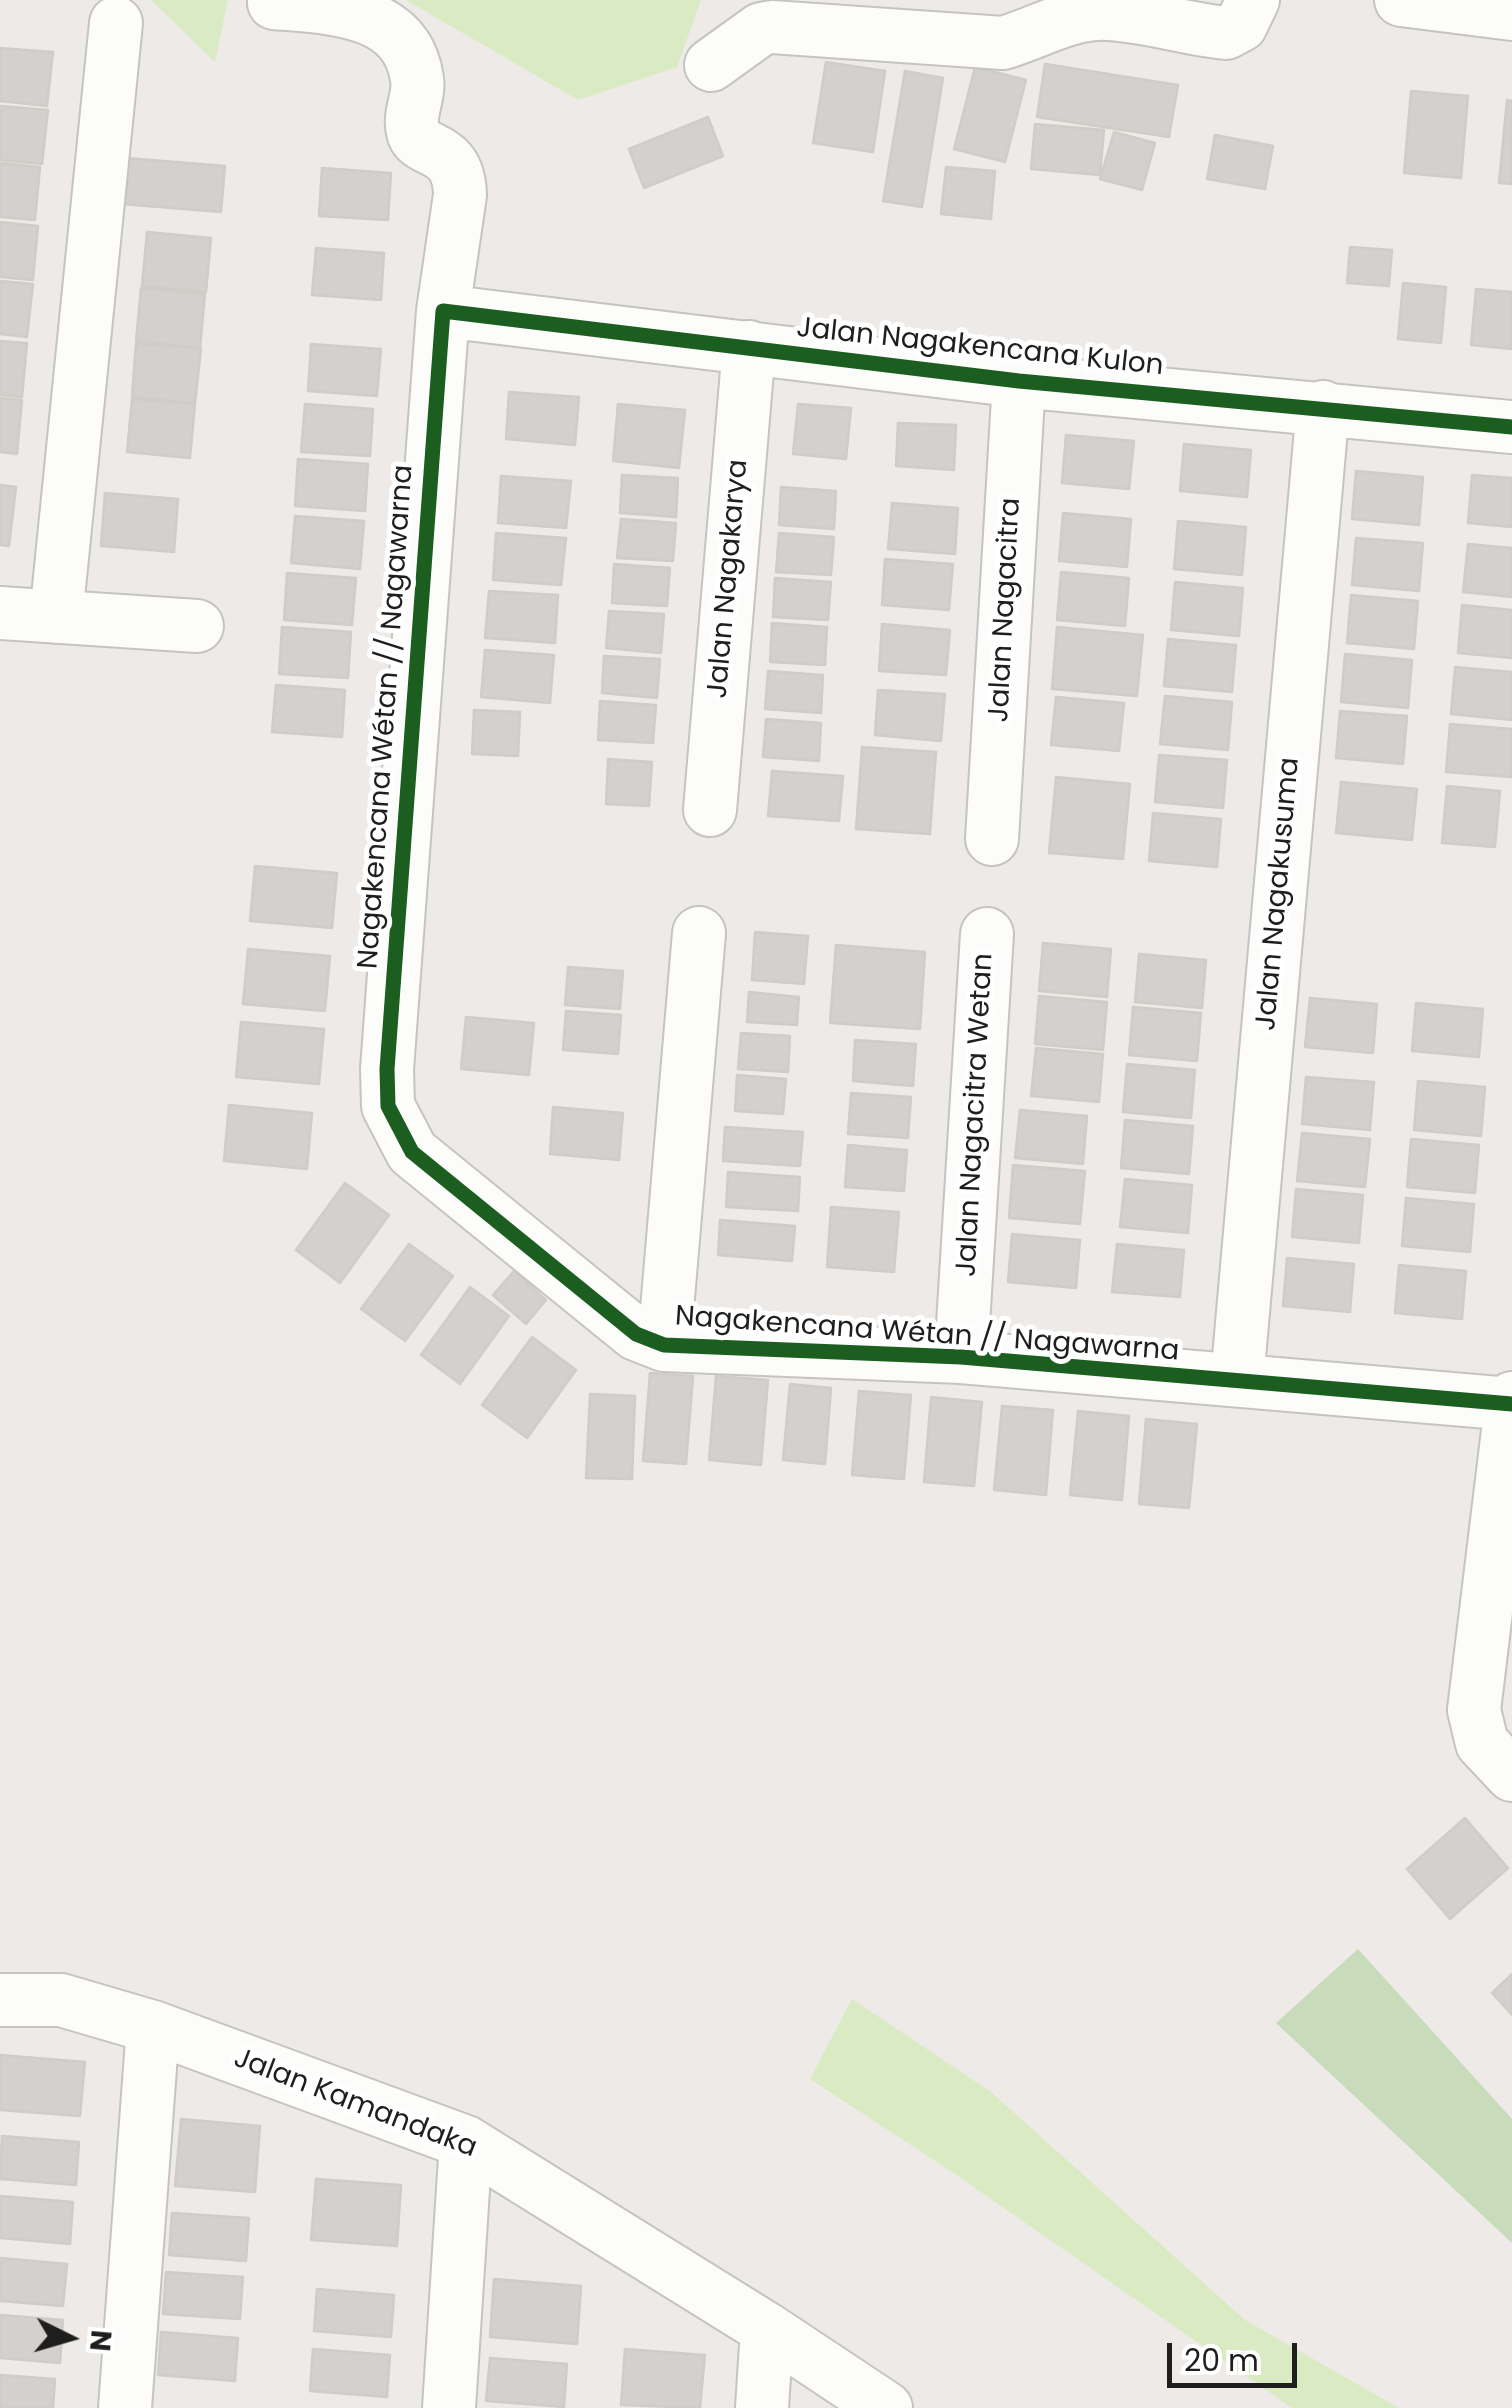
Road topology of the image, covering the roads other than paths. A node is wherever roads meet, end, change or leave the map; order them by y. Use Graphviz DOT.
graph roads {
  1 [pos="1253,0"];
  2 [pos="1401,0"];
  3 [pos="274,2"];
  4 [pos="1512,14"];
  5 [pos="116,23"];
  6 [pos="711,65"];
  7 [pos="442,311"];
  8 [pos="749,347"];
  9 [pos="1019,381"];
  10 [pos="1322,407"];
  11 [pos="1512,427"];
  12 [pos="0,614"];
  13 [pos="56,617"];
  14 [pos="197,626"];
  15 [pos="710,810"];
  16 [pos="992,839"];
  17 [pos="699,933"];
  18 [pos="986,934"];
  19 [pos="664,1344"];
  20 [pos="961,1357"];
  21 [pos="1237,1380"];
  22 [pos="1512,1402"];
  23 [pos="1512,1774"];
  24 [pos="0,2000"];
  25 [pos="153,2027"];
  26 [pos="466,2142"];
  27 [pos="766,2328"];
  28 [pos="125,2408"];
  29 [pos="449,2408"];
  30 [pos="762,2408"];
  31 [pos="886,2408"];
  1 -- 6 [label="street"];
  2 -- 4 [label="street"];
  3 -- 7 [label="street, Nagakencana Wétan // Nagawarna"];
  5 -- 13 [label="street"];
  7 -- 8 [label="street, Jalan Nagakencana Kulon"];
  7 -- 19 [label="street, Nagakencana Wétan // Nagawarna"];
  8 -- 9 [label="street, Jalan Nagakencana Kulon"];
  8 -- 15 [label="street, Jalan Nagakarya"];
  9 -- 10 [label="street, Jalan Nagakencana Kulon"];
  9 -- 16 [label="street, Jalan Nagacitra"];
  10 -- 11 [label="street, Jalan Nagakencana Kulon"];
  10 -- 21 [label="street, Jalan Nagakusuma"];
  12 -- 13 [label="street"];
  13 -- 14 [label="street"];
  17 -- 19 [label="street"];
  18 -- 20 [label="street, Jalan Nagacitra Wetan"];
  19 -- 20 [label="street, Nagakencana Wétan // Nagawarna"];
  20 -- 21 [label="street, Nagakencana Wétan // Nagawarna"];
  21 -- 22 [label="street, Nagakencana Wétan // Nagawarna"];
  22 -- 23 [label="street"];
  24 -- 25 [label="street, Jalan Kamandaka"];
  25 -- 26 [label="street, Jalan Kamandaka"];
  25 -- 28 [label="street"];
  26 -- 27 [label="street, Jalan Kamandaka"];
  26 -- 29 [label="street"];
  27 -- 30 [label="street"];
  27 -- 31 [label="street, Jalan Kamandaka"];
}
